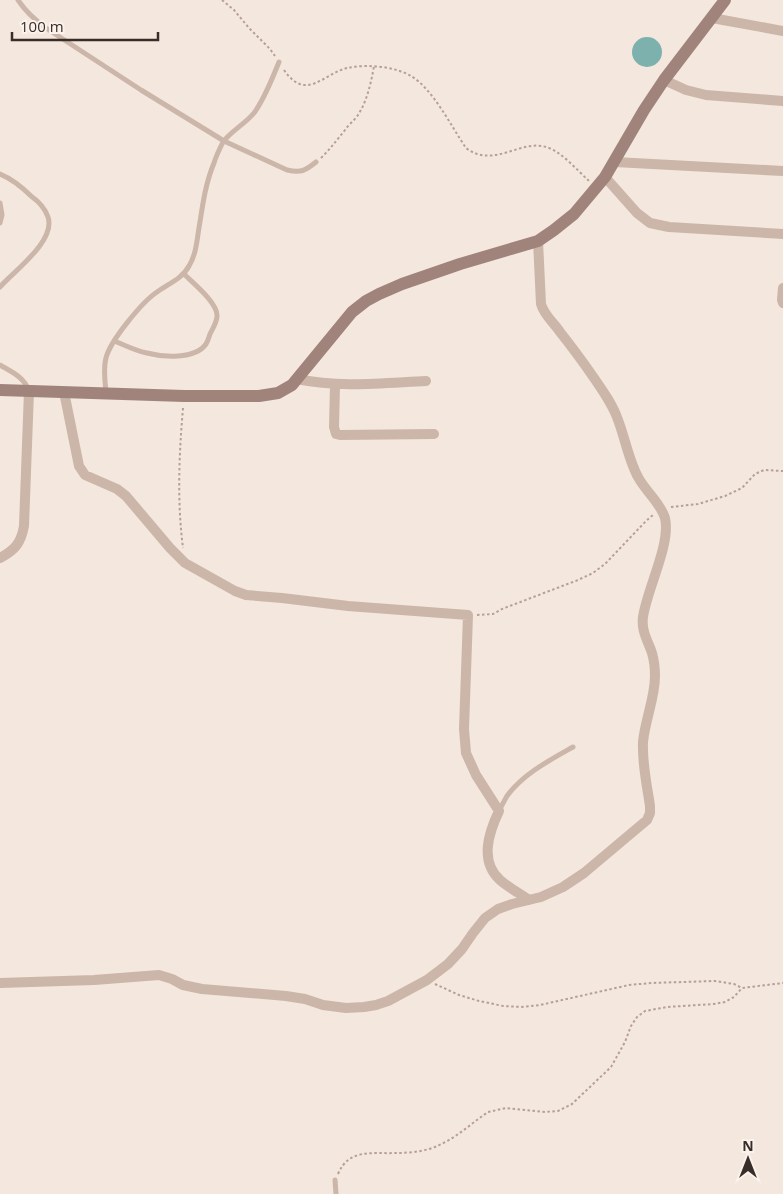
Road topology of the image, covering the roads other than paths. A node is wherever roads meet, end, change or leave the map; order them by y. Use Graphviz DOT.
graph roads {
  1 [pos="18,0"];
  2 [pos="725,0"];
  3 [pos="712,18"];
  4 [pos="783,31"];
  5 [pos="279,62"];
  6 [pos="664,80"];
  7 [pos="783,101"];
  8 [pos="224,141"];
  9 [pos="316,162"];
  10 [pos="615,162"];
  11 [pos="783,171"];
  12 [pos="0,174"];
  13 [pos="605,176"];
  14 [pos="0,204"];
  15 [pos="0,224"];
  16 [pos="783,234"];
  17 [pos="538,241"];
  18 [pos="184,274"];
  19 [pos="0,287"];
  20 [pos="783,288"];
  21 [pos="783,304"];
  22 [pos="114,341"];
  23 [pos="0,366"];
  24 [pos="297,379"];
  25 [pos="426,381"];
  26 [pos="336,385"];
  27 [pos="0,390"];
  28 [pos="29,391"];
  29 [pos="64,392"];
  30 [pos="106,392"];
  31 [pos="434,434"];
  32 [pos="0,558"];
  33 [pos="574,747"];
  34 [pos="499,811"];
  35 [pos="529,900"];
  36 [pos="0,983"];
  37 [pos="336,1180"];
  38 [pos="336,1194"];
  1 -- 8 [label="lane"];
  2 -- 3 [label="street"];
  3 -- 4 [label="street"];
  3 -- 6 [label="street"];
  5 -- 8 [label="lane"];
  6 -- 7 [label="street"];
  6 -- 10 [label="street"];
  8 -- 9 [label="lane"];
  8 -- 18 [label="lane"];
  10 -- 11 [label="street"];
  10 -- 13 [label="street"];
  12 -- 19 [label="lane"];
  13 -- 16 [label="street"];
  13 -- 17 [label="street"];
  14 -- 15 [label="lane"];
  17 -- 24 [label="street"];
  17 -- 35 [label="street"];
  18 -- 22 [label="lane"];
  18 -- 22 [label="lane"];
  20 -- 21 [label="street"];
  22 -- 30 [label="lane"];
  23 -- 28 [label="lane"];
  24 -- 26 [label="street"];
  24 -- 30 [label="street"];
  25 -- 26 [label="street"];
  26 -- 31 [label="street"];
  27 -- 28 [label="street"];
  28 -- 29 [label="street"];
  28 -- 32 [label="street"];
  29 -- 30 [label="street"];
  29 -- 34 [label="street"];
  33 -- 34 [label="lane"];
  34 -- 35 [label="street"];
  35 -- 36 [label="street"];
  37 -- 38 [label="lane"];
}
